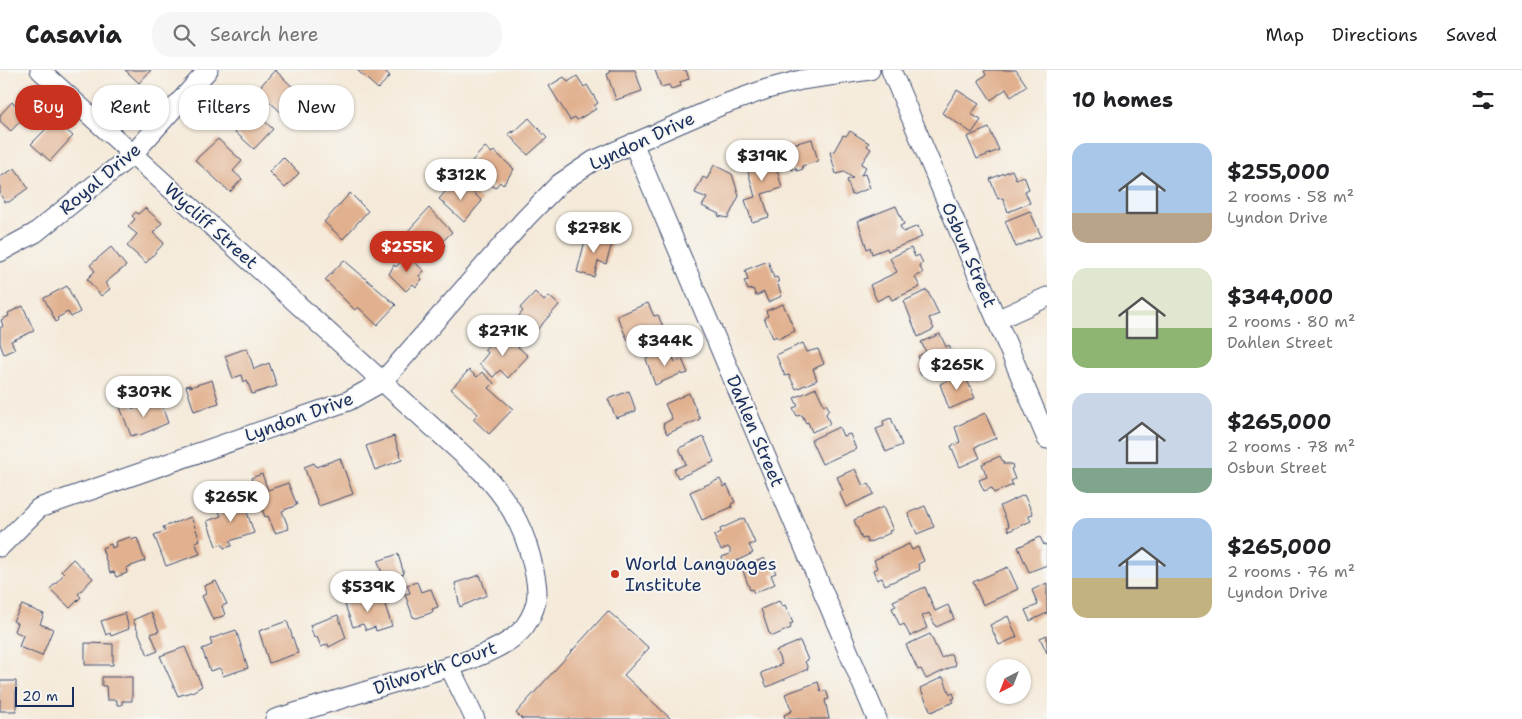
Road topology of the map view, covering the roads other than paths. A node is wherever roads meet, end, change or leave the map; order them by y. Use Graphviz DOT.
graph roads {
  1 [pos="40,70"];
  2 [pos="208,70"];
  3 [pos="870,70"];
  4 [pos="891,70"];
  5 [pos="633,143"];
  6 [pos="133,154"];
  7 [pos="0,252"];
  8 [pos="1047,297"];
  9 [pos="997,320"];
  10 [pos="382,382"];
  11 [pos="1047,439"];
  12 [pos="0,547"];
  13 [pos="449,666"];
  14 [pos="274,719"];
  15 [pos="476,719"];
  16 [pos="878,719"];
  1 -- 6 [label="street, Wycliff Street"];
  2 -- 6 [label="street, Royal Drive"];
  3 -- 5 [label="street, Lyndon Drive"];
  4 -- 9 [label="street, Osbun Street"];
  5 -- 10 [label="street, Lyndon Drive"];
  5 -- 16 [label="street, Dahlen Street"];
  6 -- 7 [label="street, Royal Drive"];
  6 -- 10 [label="street, Wycliff Street"];
  8 -- 9 [label="street"];
  9 -- 11 [label="street, Osbun Street"];
  10 -- 12 [label="street, Lyndon Drive"];
  10 -- 13 [label="street, Dilworth Court"];
  13 -- 14 [label="street, Dilworth Court"];
  13 -- 15 [label="street"];
}
